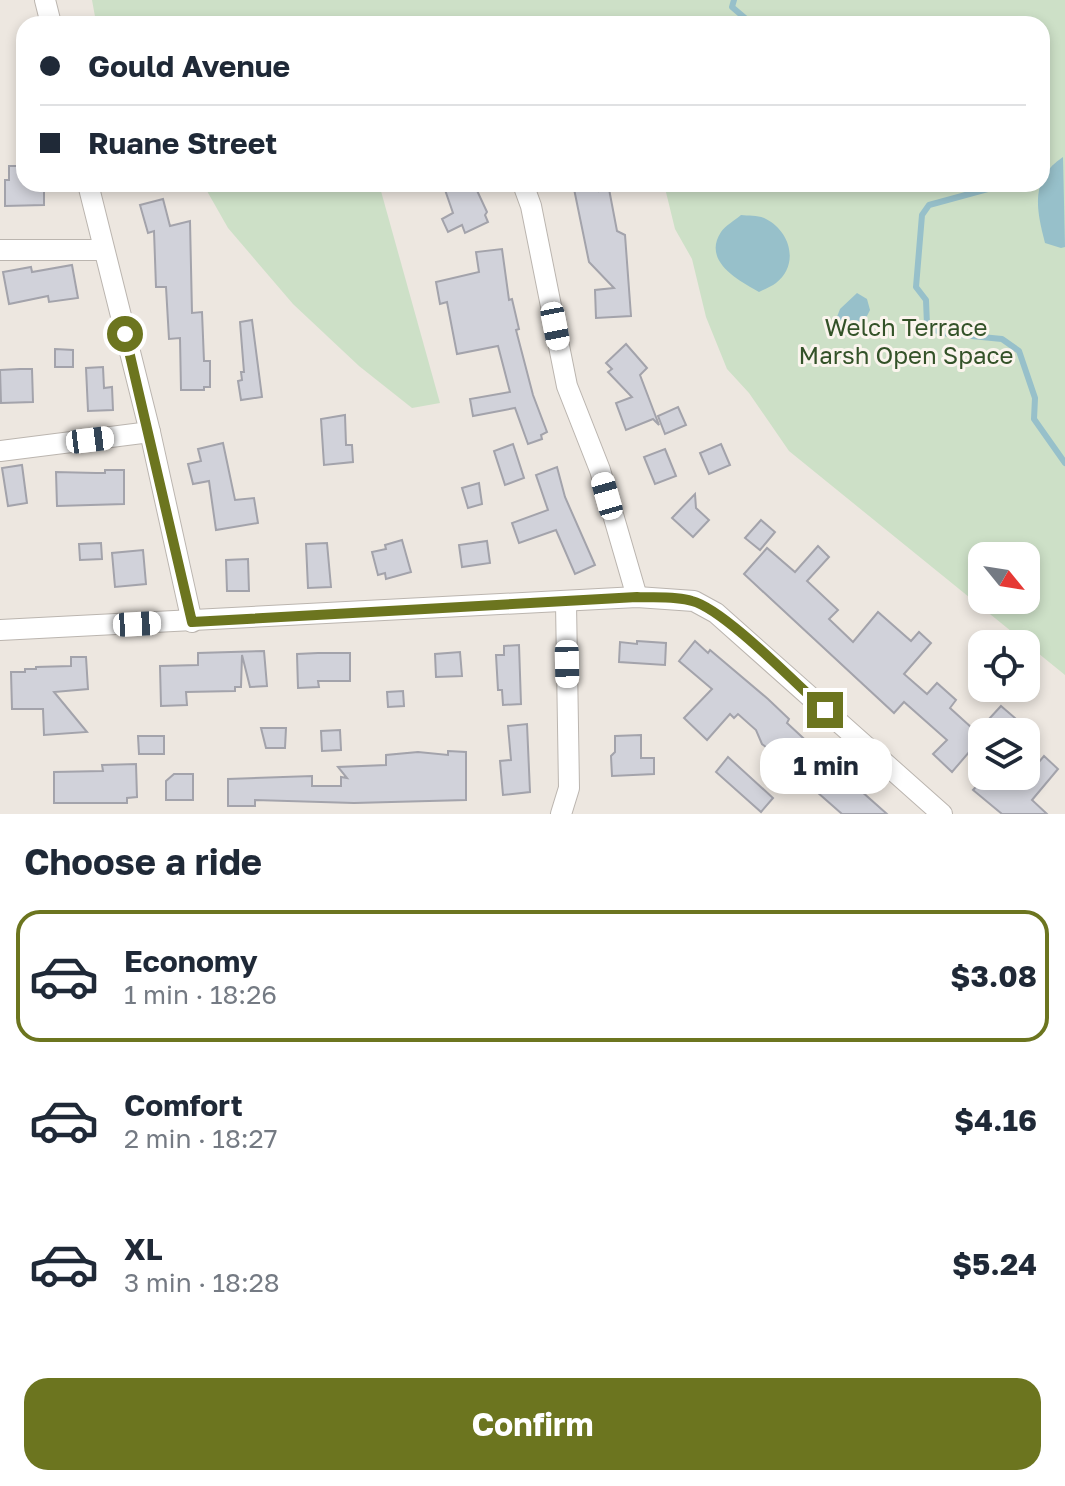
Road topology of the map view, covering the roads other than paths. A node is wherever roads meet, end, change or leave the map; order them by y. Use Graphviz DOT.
graph roads {
  1 [pos="90,192"];
  2 [pos="526,192"];
  3 [pos="0,250"];
  4 [pos="104,250"];
  5 [pos="150,432"];
  6 [pos="0,451"];
  7 [pos="637,597"];
  8 [pos="566,603"];
  9 [pos="192,622"];
  10 [pos="0,630"];
  11 [pos="561,814"];
  12 [pos="942,814"];
  1 -- 4 [label="street"];
  2 -- 7 [label="street"];
  3 -- 4 [label="street"];
  4 -- 5 [label="street"];
  5 -- 6 [label="street"];
  5 -- 9 [label="street"];
  7 -- 8 [label="street"];
  7 -- 12 [label="street"];
  8 -- 9 [label="street"];
  8 -- 11 [label="street"];
  9 -- 10 [label="street"];
}
